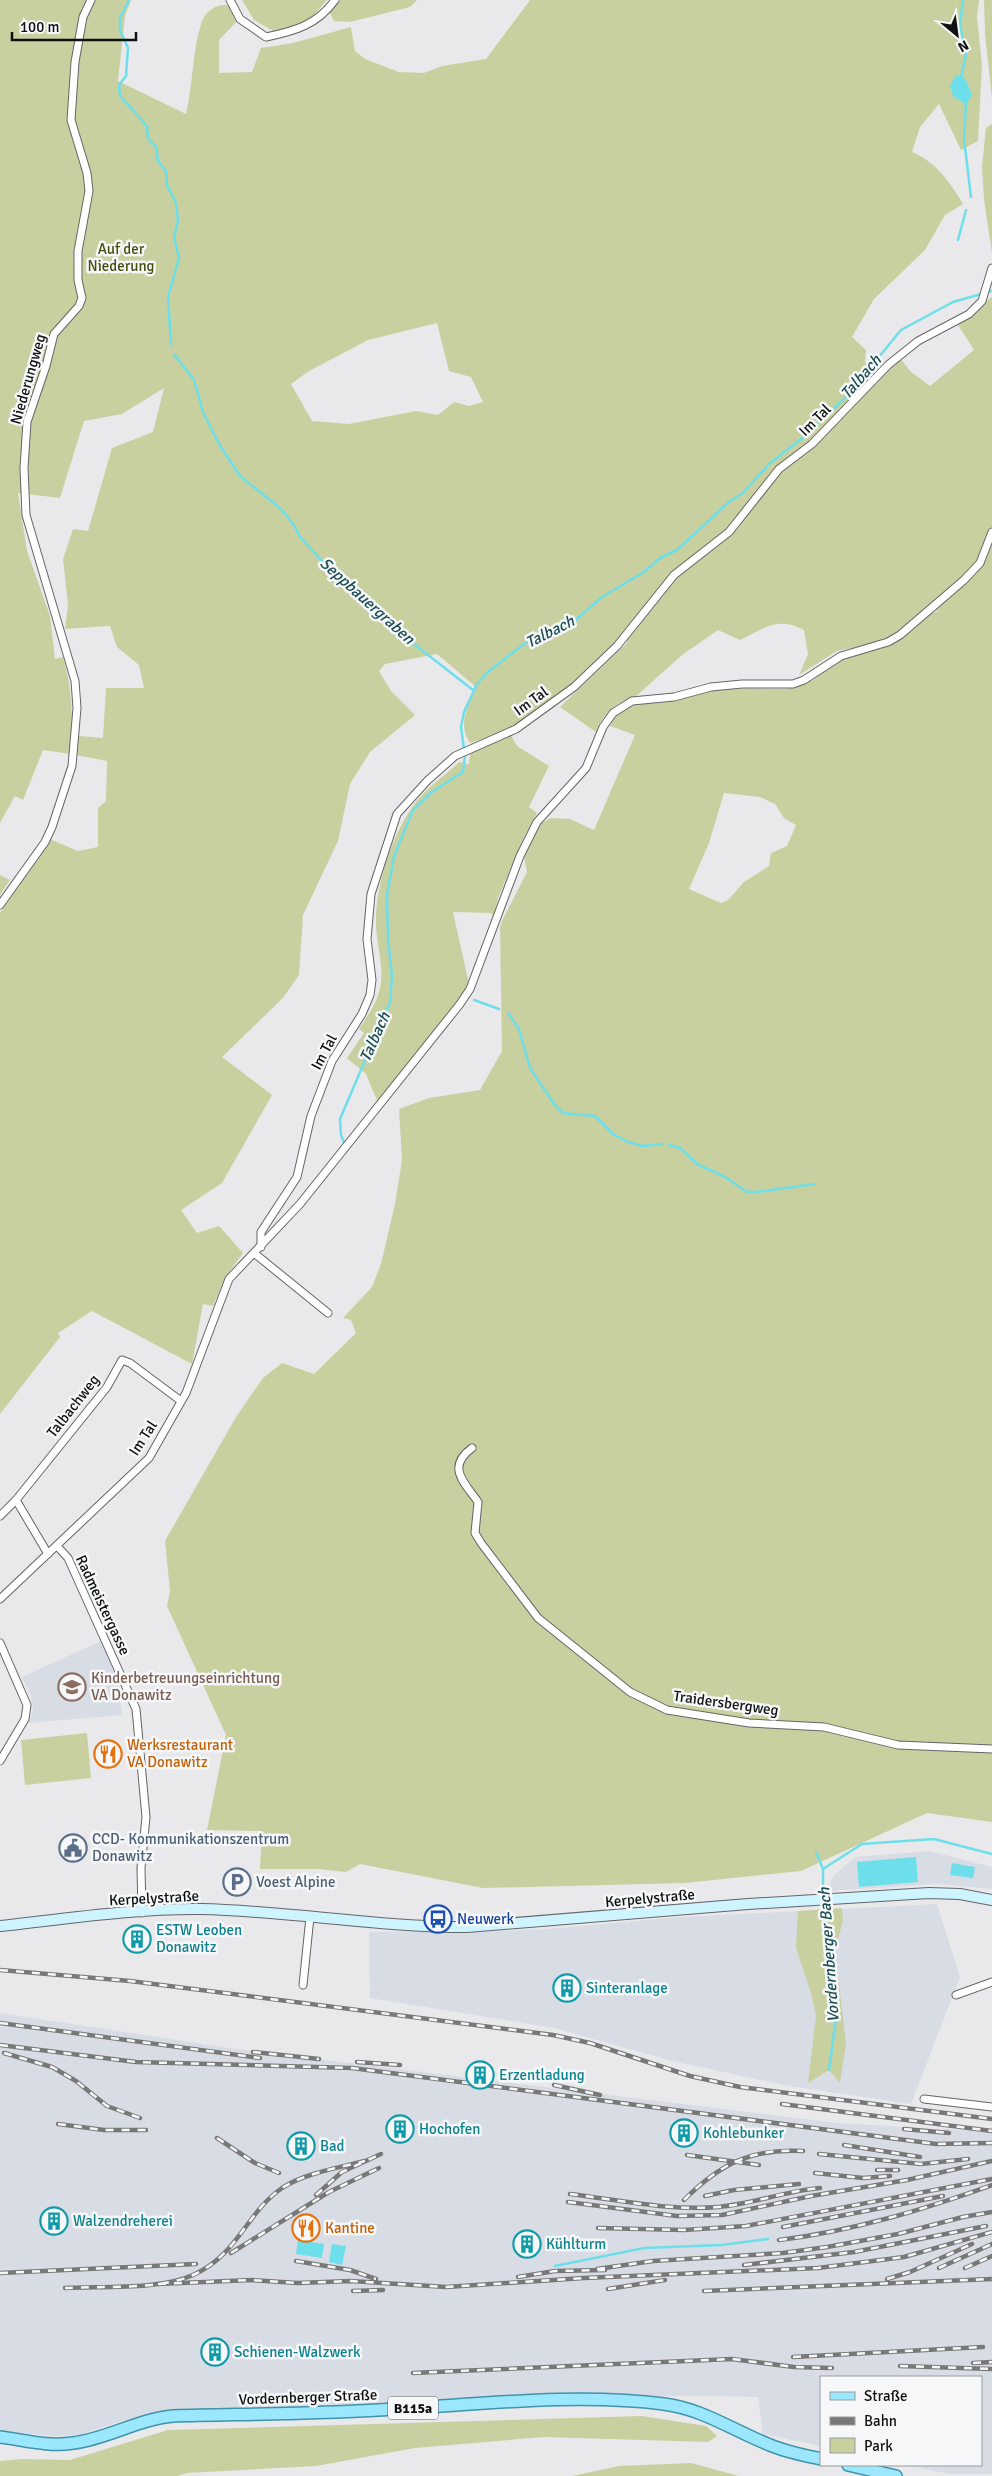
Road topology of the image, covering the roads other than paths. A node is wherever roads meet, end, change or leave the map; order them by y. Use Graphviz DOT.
graph roads {
  1 [pos="91,0"];
  2 [pos="230,0"];
  3 [pos="335,0"];
  4 [pos="991,269"];
  5 [pos="992,532"];
  6 [pos="0,905"];
  7 [pos="261,1247"];
  8 [pos="254,1253"];
  9 [pos="328,1313"];
  10 [pos="182,1401"];
  11 [pos="472,1448"];
  12 [pos="16,1500"];
  13 [pos="0,1516"];
  14 [pos="57,1546"];
  15 [pos="48,1554"];
  16 [pos="0,1599"];
  17 [pos="0,1642"];
  18 [pos="992,1749"];
  19 [pos="0,1762"];
  20 [pos="992,1900"];
  21 [pos="142,1913"];
  22 [pos="310,1917"];
  23 [pos="0,1926"];
  24 [pos="992,1982"];
  25 [pos="303,1985"];
  26 [pos="956,1995"];
  27 [pos="924,2099"];
  28 [pos="992,2107"];
  29 [pos="0,2437"];
  30 [pos="820,2459"];
  31 [pos="852,2466"];
  32 [pos="896,2476"];
  1 -- 6 [label="street, Niederungweg"];
  2 -- 3 [label="street"];
  4 -- 7 [label="street, Im Tal"];
  5 -- 7 [label="street, Im Tal"];
  7 -- 8 [label="street, Im Tal"];
  8 -- 9 [label="street"];
  8 -- 10 [label="street, Im Tal"];
  10 -- 12 [label="street, Talbachweg"];
  10 -- 14 [label="street, Im Tal"];
  11 -- 18 [label="street, Traidersbergweg"];
  12 -- 13 [label="street, Talbachweg"];
  12 -- 15 [label="street"];
  14 -- 15 [label="street, Im Tal"];
  14 -- 21 [label="street, Radmeistergasse"];
  15 -- 16 [label="street, Im Tal"];
  17 -- 19 [label="street"];
  20 -- 22 [label="main road, Kerpelystraße"];
  21 -- 22 [label="main road, Kerpelystraße"];
  21 -- 23 [label="main road, Kerpelystraße"];
  22 -- 25 [label="street"];
  24 -- 26 [label="street"];
  27 -- 28 [label="street"];
  29 -- 30 [label="main road, Vordernberger Straße / B115a"];
  31 -- 32 [label="main road"];
}
